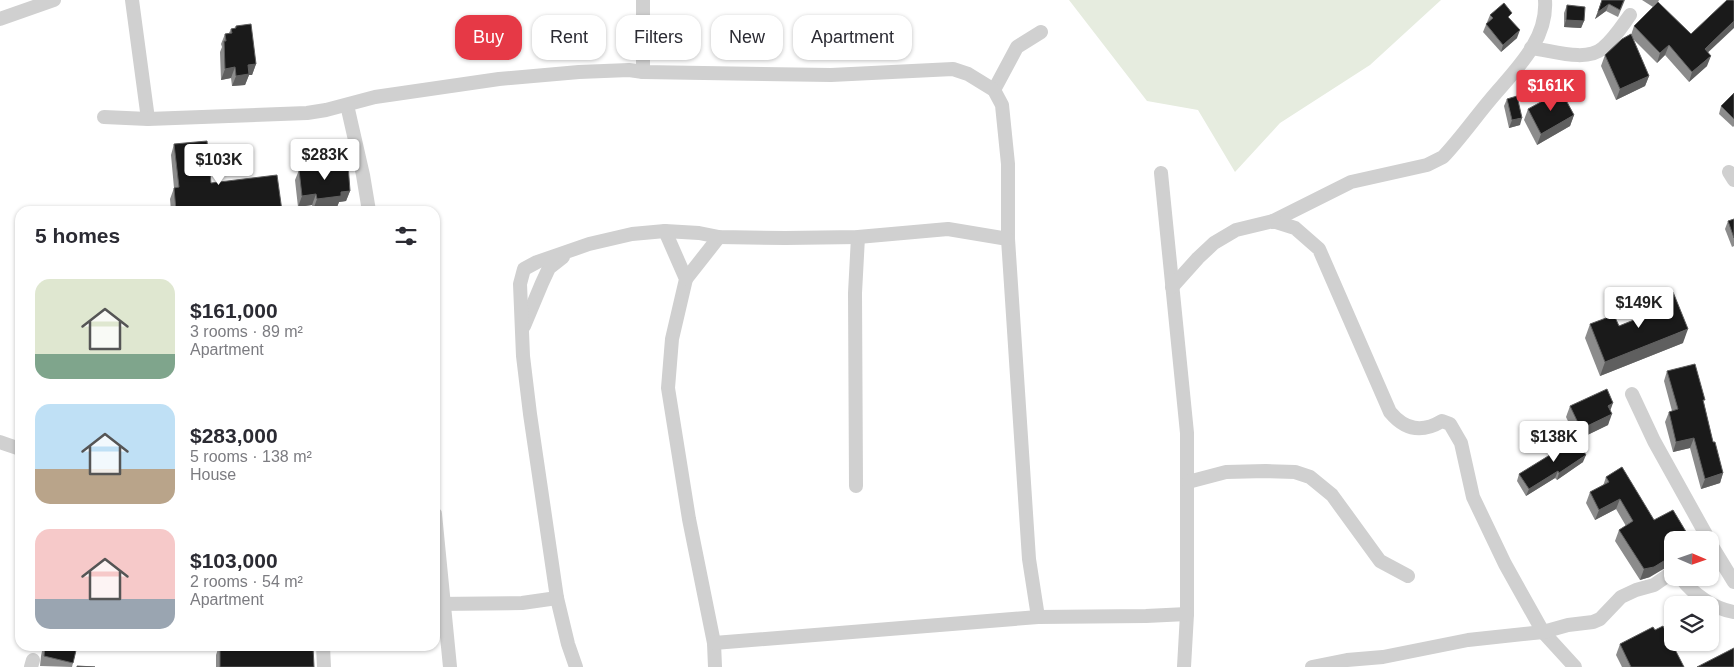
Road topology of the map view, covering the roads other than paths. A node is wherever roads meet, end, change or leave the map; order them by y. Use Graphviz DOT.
graph roads {
  1 [pos="54,0"];
  2 [pos="132,0"];
  3 [pos="642,0"];
  4 [pos="1545,0"];
  5 [pos="1630,14"];
  6 [pos="0,19"];
  7 [pos="1041,32"];
  8 [pos="1531,48"];
  9 [pos="643,72"];
  10 [pos="994,90"];
  11 [pos="347,105"];
  12 [pos="104,117"];
  13 [pos="148,119"];
  14 [pos="1161,173"];
  15 [pos="368,206"];
  16 [pos="1274,221"];
  17 [pos="665,231"];
  18 [pos="719,237"];
  19 [pos="858,237"];
  20 [pos="1008,239"];
  21 [pos="571,250"];
  22 [pos="686,279"];
  23 [pos="1172,287"];
  24 [pos="522,329"];
  25 [pos="1632,394"];
  26 [pos="0,442"];
  27 [pos="15,447"];
  28 [pos="1188,482"];
  29 [pos="856,486"];
  30 [pos="1704,531"];
  31 [pos="1719,557"];
  32 [pos="1408,576"];
  33 [pos="1664,578"];
  34 [pos="1734,582"];
  35 [pos="1688,586"];
  36 [pos="556,598"];
  37 [pos="440,603"];
  38 [pos="440,609"];
  39 [pos="1734,612"];
  40 [pos="1187,614"];
  41 [pos="1038,617"];
  42 [pos="1543,632"];
  43 [pos="714,643"];
  44 [pos="323,651"];
  45 [pos="324,667"];
  46 [pos="450,667"];
  47 [pos="576,667"];
  48 [pos="715,667"];
  49 [pos="1184,667"];
  50 [pos="1312,667"];
  51 [pos="1575,667"];
  1 -- 6 [label="street"];
  2 -- 13 [label="street"];
  3 -- 9 [label="street"];
  4 -- 8 [label="street"];
  5 -- 8 [label="street"];
  7 -- 10 [label="street"];
  8 -- 16 [label="street"];
  9 -- 10 [label="street"];
  9 -- 11 [label="street"];
  10 -- 20 [label="street"];
  11 -- 13 [label="street"];
  11 -- 15 [label="street"];
  12 -- 13 [label="street"];
  14 -- 23 [label="street"];
  16 -- 23 [label="street"];
  16 -- 42 [label="street"];
  17 -- 18 [label="street"];
  17 -- 21 [label="street"];
  17 -- 22 [label="street"];
  18 -- 19 [label="street"];
  18 -- 22 [label="street"];
  19 -- 20 [label="street"];
  19 -- 29 [label="street"];
  20 -- 41 [label="street"];
  21 -- 24 [label="street"];
  21 -- 24 [label="street"];
  22 -- 43 [label="street"];
  23 -- 28 [label="street"];
  24 -- 36 [label="street"];
  25 -- 30 [label="street"];
  26 -- 27 [label="street"];
  28 -- 32 [label="street"];
  28 -- 40 [label="street"];
  31 -- 34 [label="street"];
  33 -- 42 [label="street"];
  35 -- 39 [label="street"];
  36 -- 37 [label="street"];
  36 -- 47 [label="street"];
  38 -- 46 [label="street"];
  40 -- 41 [label="street"];
  40 -- 49 [label="street"];
  41 -- 43 [label="street"];
  42 -- 50 [label="street"];
  42 -- 51 [label="street"];
  43 -- 48 [label="street"];
  44 -- 45 [label="street"];
}
